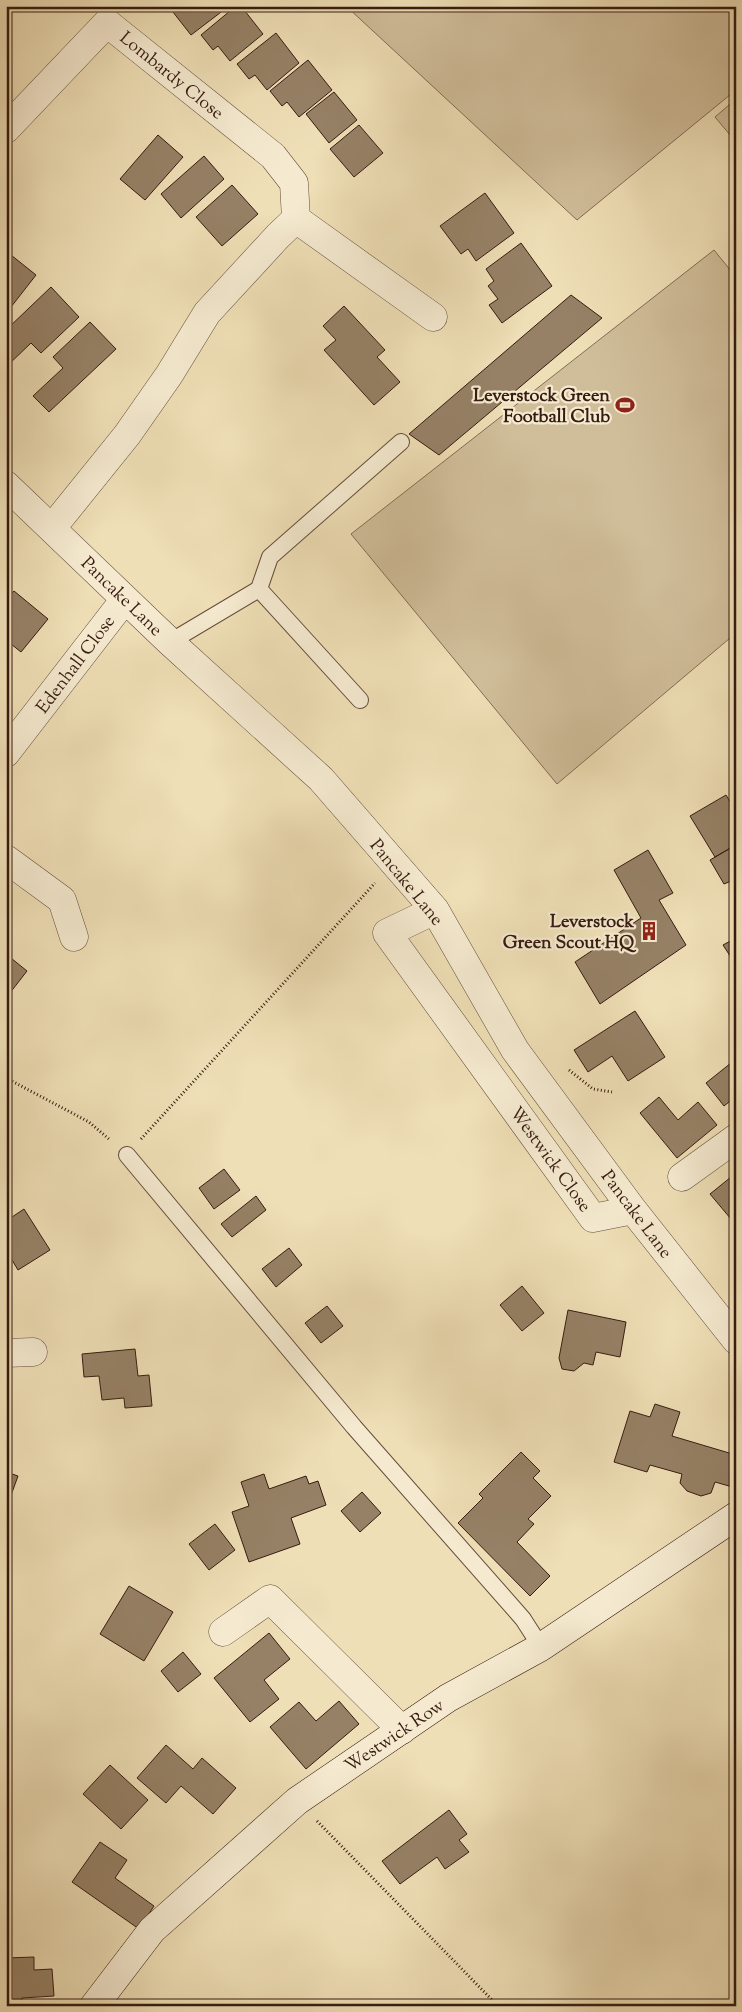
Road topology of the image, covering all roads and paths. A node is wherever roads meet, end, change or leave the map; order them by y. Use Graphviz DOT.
graph roads {
  1 [pos="6,129"];
  2 [pos="296,219"];
  3 [pos="433,317"];
  4 [pos="401,442"];
  5 [pos="6,485"];
  6 [pos="52,528"];
  7 [pos="259,589"];
  8 [pos="125,599"];
  9 [pos="170,642"];
  10 [pos="360,700"];
  11 [pos="6,753"];
  12 [pos="6,859"];
  13 [pos="394,862"];
  14 [pos="435,910"];
  15 [pos="74,938"];
  16 [pos="515,1050"];
  17 [pos="484,1067"];
  18 [pos="6,1078"];
  19 [pos="736,1138"];
  20 [pos="127,1155"];
  21 [pos="682,1177"];
  22 [pos="633,1210"];
  23 [pos="736,1340"];
  24 [pos="33,1352"];
  25 [pos="6,1353"];
  26 [pos="736,1516"];
  27 [pos="223,1632"];
  28 [pos="541,1647"];
  29 [pos="402,1730"];
  30 [pos="297,1801"];
  31 [pos="94,2006"];
  32 [pos="498,2006"];
  1 -- 2 [label="street, Lombardy Close"];
  2 -- 3 [label="street"];
  2 -- 6 [label="street"];
  4 -- 7 [label="lane"];
  5 -- 6 [label="street, Pancake Lane"];
  6 -- 8 [label="street, Pancake Lane"];
  7 -- 9 [label="lane"];
  7 -- 10 [label="lane"];
  8 -- 9 [label="street, Pancake Lane"];
  8 -- 11 [label="street, Edenhall Close"];
  9 -- 13 [label="street, Pancake Lane"];
  12 -- 15 [label="street"];
  13 -- 14 [label="street, Pancake Lane"];
  13 -- 20 [label="path"];
  14 -- 16 [label="street, Pancake Lane"];
  14 -- 17 [label="street, Westwick Close"];
  16 -- 17 [label="street"];
  16 -- 22 [label="street, Pancake Lane"];
  17 -- 22 [label="street, Westwick Close"];
  18 -- 20 [label="path"];
  19 -- 21 [label="street"];
  20 -- 28 [label="lane"];
  22 -- 23 [label="street, Pancake Lane"];
  24 -- 25 [label="street"];
  26 -- 28 [label="street, Westwick Row"];
  27 -- 29 [label="street"];
  28 -- 29 [label="street, Westwick Row"];
  29 -- 30 [label="street, Westwick Row"];
  30 -- 31 [label="street, Westwick Row"];
  30 -- 32 [label="path"];
}
